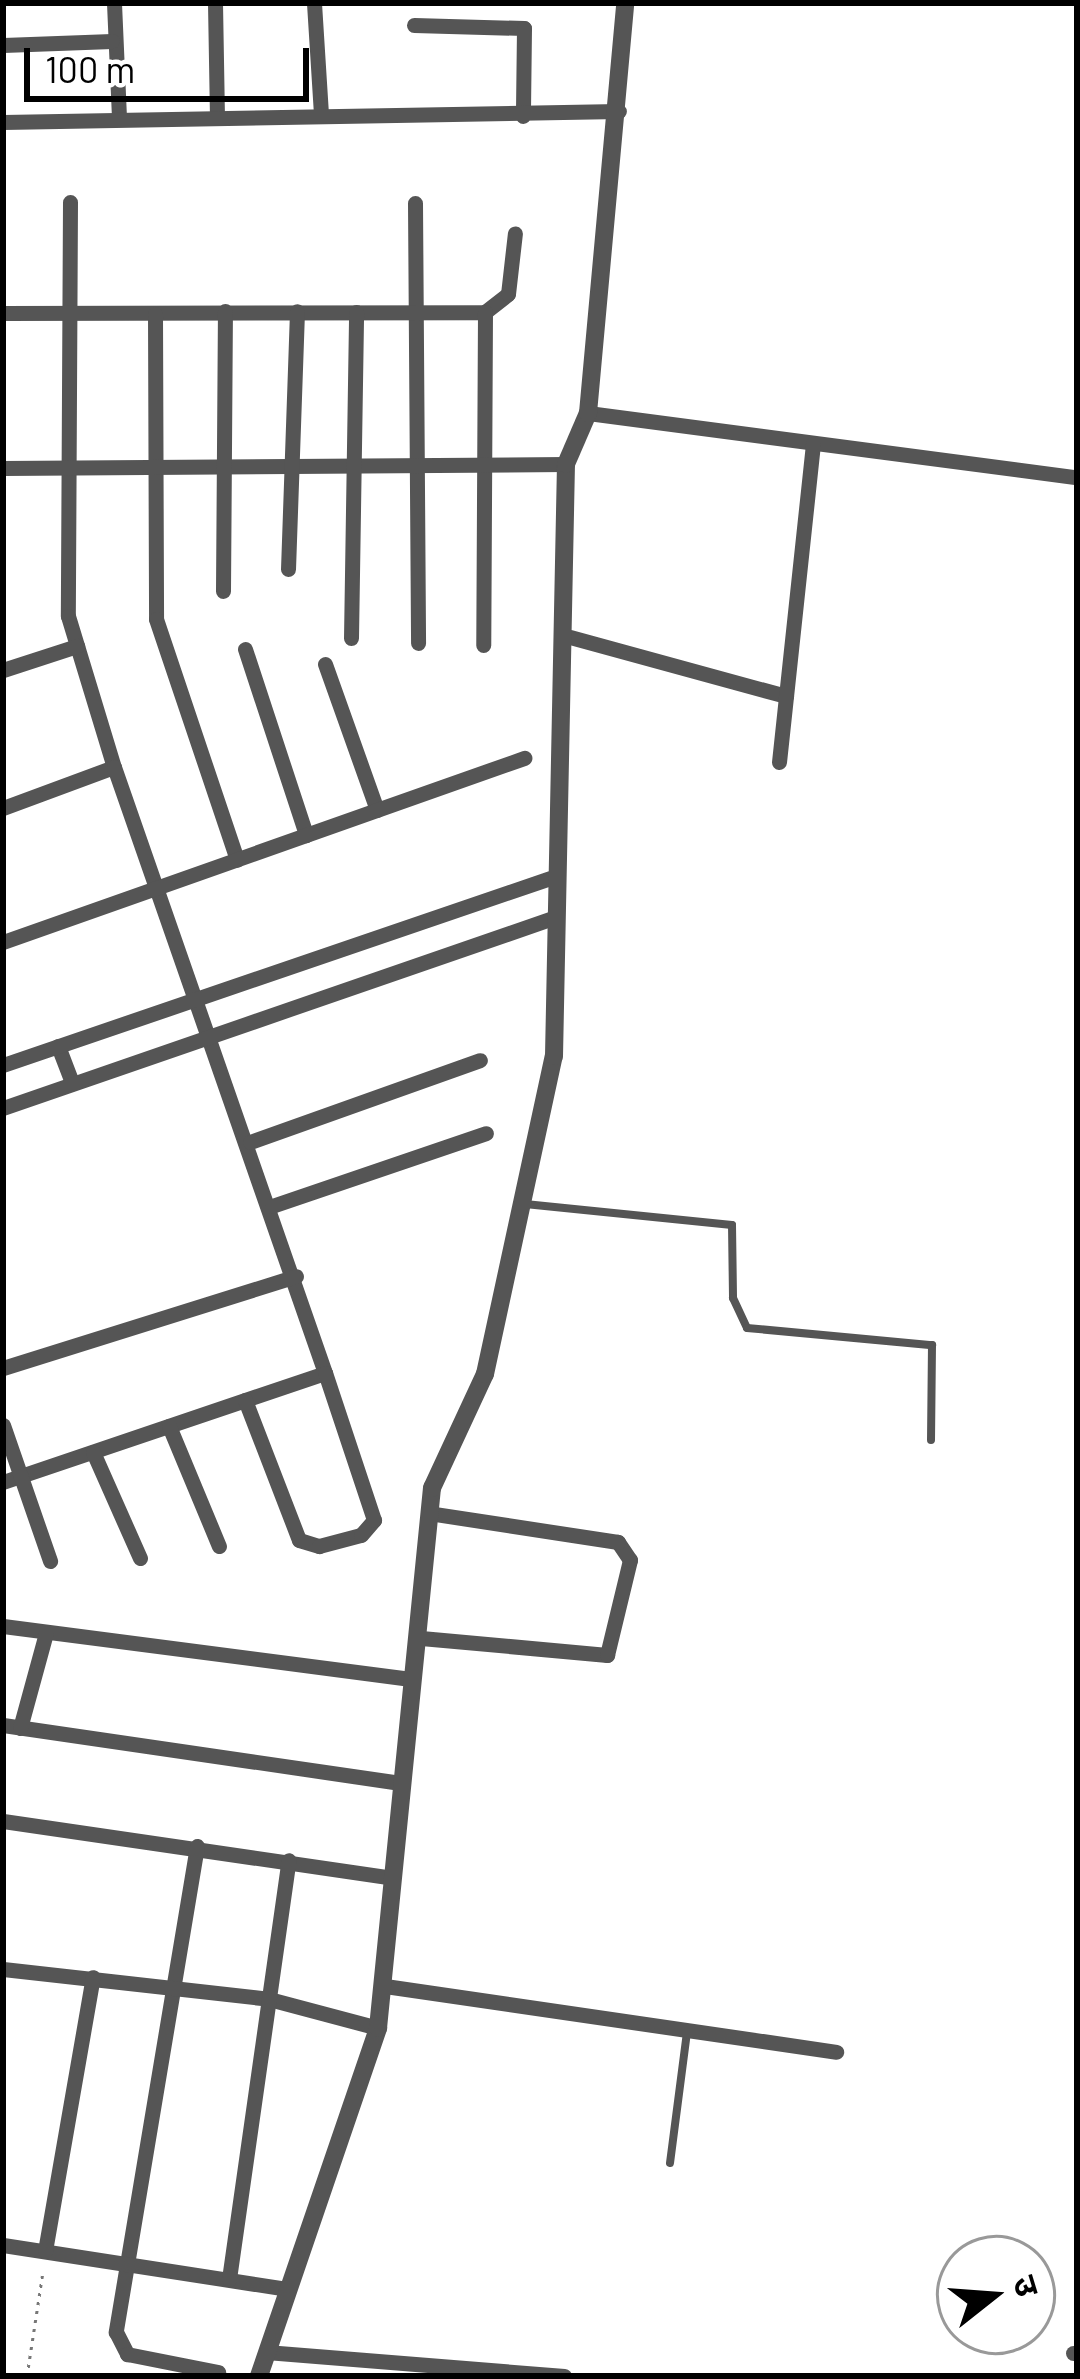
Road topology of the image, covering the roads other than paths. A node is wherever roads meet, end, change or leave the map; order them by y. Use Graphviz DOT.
graph roads {
  1 [pos="114,3"];
  2 [pos="215,3"];
  3 [pos="314,3"];
  4 [pos="625,3"];
  5 [pos="413,25"];
  6 [pos="112,41"];
  7 [pos="3,45"];
  8 [pos="619,111"];
  9 [pos="321,115"];
  10 [pos="523,116"];
  11 [pos="217,117"];
  12 [pos="119,118"];
  13 [pos="3,122"];
  14 [pos="70,202"];
  15 [pos="415,203"];
  16 [pos="515,232"];
  17 [pos="496,306"];
  18 [pos="297,310"];
  19 [pos="225,311"];
  20 [pos="356,312"];
  21 [pos="3,313"];
  22 [pos="421,313"];
  23 [pos="70,314"];
  24 [pos="155,314"];
  25 [pos="588,413"];
  26 [pos="813,444"];
  27 [pos="488,462"];
  28 [pos="418,464"];
  29 [pos="566,464"];
  30 [pos="352,466"];
  31 [pos="154,467"];
  32 [pos="224,467"];
  33 [pos="288,467"];
  34 [pos="3,468"];
  35 [pos="72,468"];
  36 [pos="1077,477"];
  37 [pos="288,569"];
  38 [pos="223,591"];
  39 [pos="570,637"];
  40 [pos="351,638"];
  41 [pos="418,643"];
  42 [pos="483,645"];
  43 [pos="77,646"];
  44 [pos="245,650"];
  45 [pos="325,664"];
  46 [pos="3,670"];
  47 [pos="786,696"];
  48 [pos="524,758"];
  49 [pos="779,762"];
  50 [pos="115,766"];
  51 [pos="3,808"];
  52 [pos="377,810"];
  53 [pos="306,835"];
  54 [pos="236,860"];
  55 [pos="550,878"];
  56 [pos="160,886"];
  57 [pos="550,919"];
  58 [pos="3,942"];
  59 [pos="199,998"];
  60 [pos="213,1038"];
  61 [pos="58,1046"];
  62 [pos="480,1060"];
  63 [pos="3,1065"];
  64 [pos="72,1083"];
  65 [pos="3,1108"];
  66 [pos="486,1133"];
  67 [pos="250,1142"];
  68 [pos="518,1203"];
  69 [pos="272,1205"];
  70 [pos="296,1276"];
  71 [pos="3,1368"];
  72 [pos="325,1373"];
  73 [pos="245,1400"];
  74 [pos="3,1426"];
  75 [pos="169,1426"];
  76 [pos="931,1440"];
  77 [pos="93,1451"];
  78 [pos="22,1476"];
  79 [pos="3,1482"];
  80 [pos="429,1513"];
  81 [pos="219,1546"];
  82 [pos="140,1558"];
  83 [pos="50,1561"];
  84 [pos="3,1626"];
  85 [pos="46,1633"];
  86 [pos="421,1638"];
  87 [pos="412,1679"];
  88 [pos="12,1727"];
  89 [pos="399,1783"];
  90 [pos="3,1821"];
  91 [pos="197,1846"];
  92 [pos="290,1860"];
  93 [pos="393,1878"];
  94 [pos="3,1969"];
  95 [pos="93,1977"];
  96 [pos="385,1986"];
  97 [pos="176,1987"];
  98 [pos="269,1999"];
  99 [pos="378,2028"];
  100 [pos="687,2031"];
  101 [pos="836,2053"];
  102 [pos="670,2164"];
  103 [pos="3,2245"];
  104 [pos="45,2251"];
  105 [pos="128,2264"];
  106 [pos="229,2279"];
  107 [pos="287,2290"];
  108 [pos="266,2352"];
  109 [pos="218,2372"];
  110 [pos="259,2376"];
  111 [pos="564,2376"];
  1 -- 6 [label="street"];
  2 -- 11 [label="street"];
  3 -- 9 [label="street"];
  4 -- 8 [label="street"];
  5 -- 10 [label="street"];
  6 -- 7 [label="street"];
  6 -- 12 [label="street"];
  8 -- 10 [label="street"];
  8 -- 25 [label="street"];
  9 -- 10 [label="street"];
  9 -- 11 [label="street"];
  11 -- 12 [label="street"];
  12 -- 13 [label="street"];
  14 -- 23 [label="street"];
  15 -- 22 [label="street"];
  16 -- 17 [label="street"];
  17 -- 22 [label="street"];
  17 -- 27 [label="street"];
  18 -- 19 [label="street"];
  18 -- 20 [label="street"];
  18 -- 33 [label="street"];
  19 -- 24 [label="street"];
  19 -- 32 [label="street"];
  20 -- 22 [label="street"];
  20 -- 30 [label="street"];
  21 -- 23 [label="street"];
  22 -- 28 [label="street"];
  23 -- 24 [label="street"];
  23 -- 35 [label="street"];
  24 -- 31 [label="street"];
  25 -- 26 [label="street"];
  25 -- 29 [label="street"];
  26 -- 36 [label="street"];
  26 -- 47 [label="street"];
  27 -- 28 [label="street"];
  27 -- 29 [label="street"];
  27 -- 42 [label="street"];
  28 -- 30 [label="street"];
  28 -- 41 [label="street"];
  29 -- 39 [label="street"];
  30 -- 33 [label="street"];
  30 -- 40 [label="street"];
  31 -- 32 [label="street"];
  31 -- 35 [label="street"];
  31 -- 54 [label="street"];
  32 -- 33 [label="street"];
  32 -- 38 [label="street"];
  33 -- 37 [label="street"];
  34 -- 35 [label="street"];
  35 -- 43 [label="street"];
  39 -- 47 [label="street"];
  39 -- 55 [label="street"];
  43 -- 46 [label="street"];
  43 -- 50 [label="street"];
  44 -- 53 [label="street"];
  45 -- 52 [label="street"];
  47 -- 49 [label="street"];
  48 -- 52 [label="street"];
  50 -- 51 [label="street"];
  50 -- 56 [label="street"];
  52 -- 53 [label="street"];
  53 -- 54 [label="street"];
  54 -- 56 [label="street"];
  55 -- 57 [label="street"];
  55 -- 59 [label="street"];
  56 -- 58 [label="street"];
  56 -- 59 [label="street"];
  57 -- 60 [label="street"];
  57 -- 68 [label="street"];
  59 -- 60 [label="street"];
  59 -- 61 [label="street"];
  60 -- 64 [label="street"];
  60 -- 67 [label="street"];
  61 -- 63 [label="street"];
  61 -- 64 [label="street"];
  62 -- 67 [label="street"];
  64 -- 65 [label="street"];
  66 -- 69 [label="street"];
  67 -- 69 [label="street"];
  68 -- 76 [label="lane"];
  68 -- 80 [label="street"];
  69 -- 70 [label="street"];
  70 -- 71 [label="street"];
  70 -- 72 [label="street"];
  72 -- 73 [label="street"];
  72 -- 73 [label="street"];
  73 -- 75 [label="street"];
  74 -- 78 [label="street"];
  75 -- 77 [label="street"];
  75 -- 81 [label="street"];
  77 -- 78 [label="street"];
  77 -- 82 [label="street"];
  78 -- 79 [label="street"];
  78 -- 83 [label="street"];
  80 -- 86 [label="street"];
  80 -- 86 [label="street"];
  84 -- 85 [label="street"];
  85 -- 87 [label="street"];
  85 -- 88 [label="street"];
  86 -- 87 [label="street"];
  87 -- 89 [label="street"];
  88 -- 89 [label="street"];
  89 -- 93 [label="street"];
  90 -- 91 [label="street"];
  91 -- 92 [label="street"];
  91 -- 97 [label="street"];
  92 -- 93 [label="street"];
  92 -- 98 [label="street"];
  93 -- 96 [label="street"];
  94 -- 95 [label="street"];
  95 -- 97 [label="street"];
  95 -- 104 [label="street"];
  96 -- 99 [label="street"];
  96 -- 100 [label="street"];
  97 -- 98 [label="street"];
  97 -- 105 [label="street"];
  98 -- 99 [label="street"];
  98 -- 106 [label="street"];
  99 -- 107 [label="street"];
  100 -- 101 [label="street"];
  100 -- 102 [label="lane"];
  103 -- 104 [label="street"];
  104 -- 105 [label="street"];
  105 -- 106 [label="street"];
  105 -- 109 [label="street"];
  106 -- 107 [label="street"];
  107 -- 108 [label="street"];
  108 -- 110 [label="street"];
  108 -- 111 [label="street"];
}
